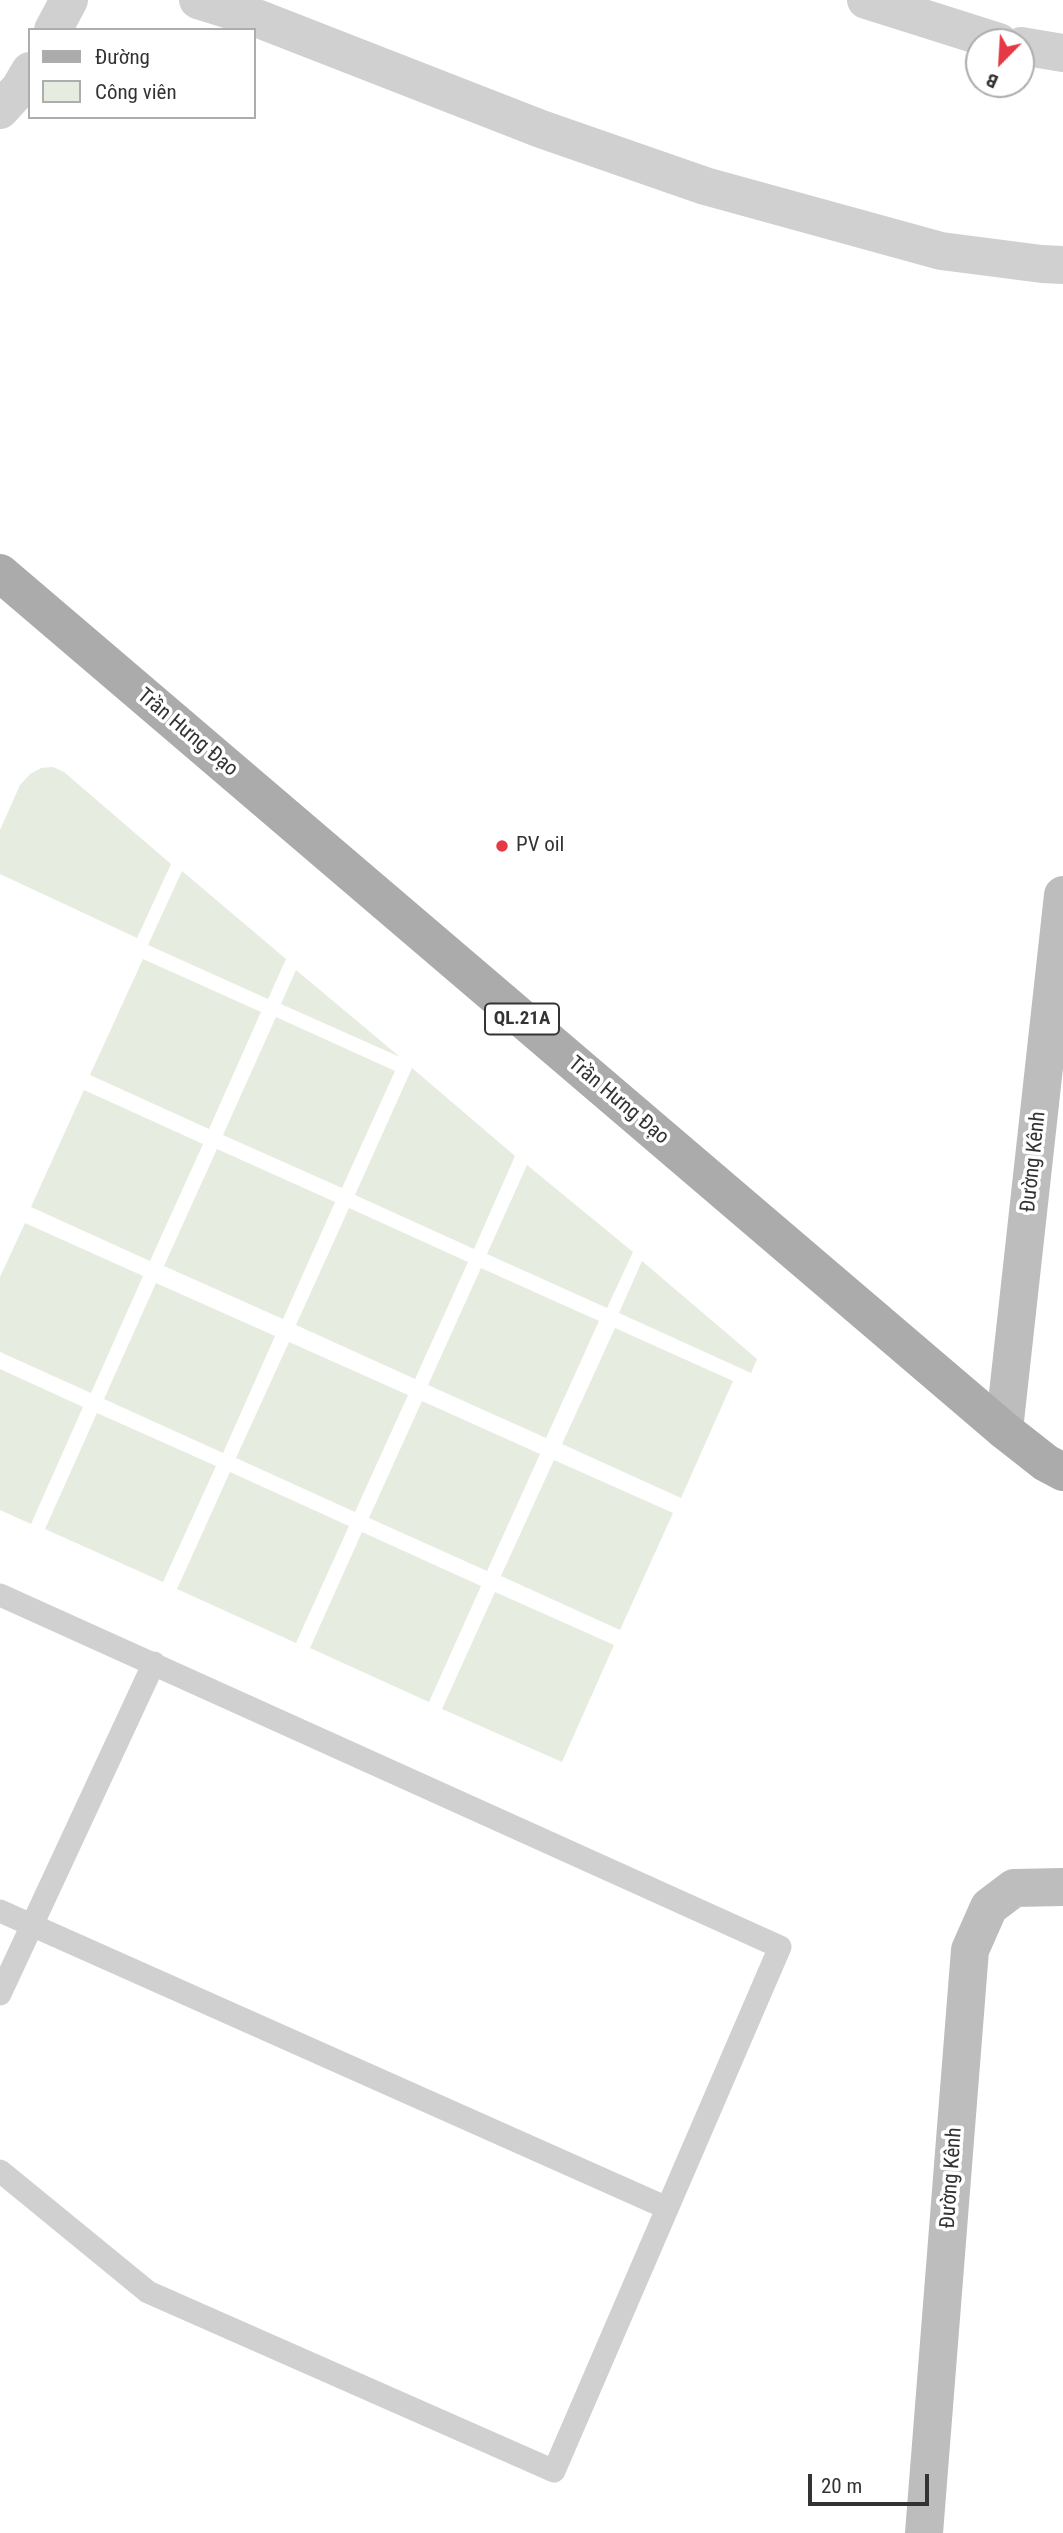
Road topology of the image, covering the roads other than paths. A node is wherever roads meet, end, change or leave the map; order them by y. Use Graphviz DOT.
graph roads {
  1 [pos="69,0"];
  2 [pos="198,0"];
  3 [pos="866,0"];
  4 [pos="54,28"];
  5 [pos="965,31"];
  6 [pos="1035,48"];
  7 [pos="1063,53"];
  8 [pos="28,74"];
  9 [pos="0,110"];
  10 [pos="1063,265"];
  11 [pos="4,587"];
  12 [pos="1063,895"];
  13 [pos="1004,1430"];
  14 [pos="1057,1473"];
  15 [pos="0,1595"];
  16 [pos="154,1663"];
  17 [pos="1063,1887"];
  18 [pos="0,1911"];
  19 [pos="32,1925"];
  20 [pos="0,1994"];
  21 [pos="0,2171"];
  22 [pos="667,2208"];
  23 [pos="924,2533"];
  1 -- 4 [label="street"];
  2 -- 10 [label="street"];
  3 -- 5 [label="street"];
  6 -- 7 [label="street"];
  8 -- 9 [label="street"];
  11 -- 13 [label="main road, Trần Hưng Đạo / QL.21A"];
  12 -- 13 [label="street, Đường Kênh"];
  13 -- 14 [label="main road, Trần Hưng Đạo / QL.21A"];
  15 -- 16 [label="lane"];
  16 -- 19 [label="lane"];
  16 -- 22 [label="lane"];
  17 -- 23 [label="street, Đường Kênh"];
  18 -- 19 [label="lane"];
  19 -- 20 [label="lane"];
  19 -- 22 [label="lane"];
  21 -- 22 [label="lane"];
}
